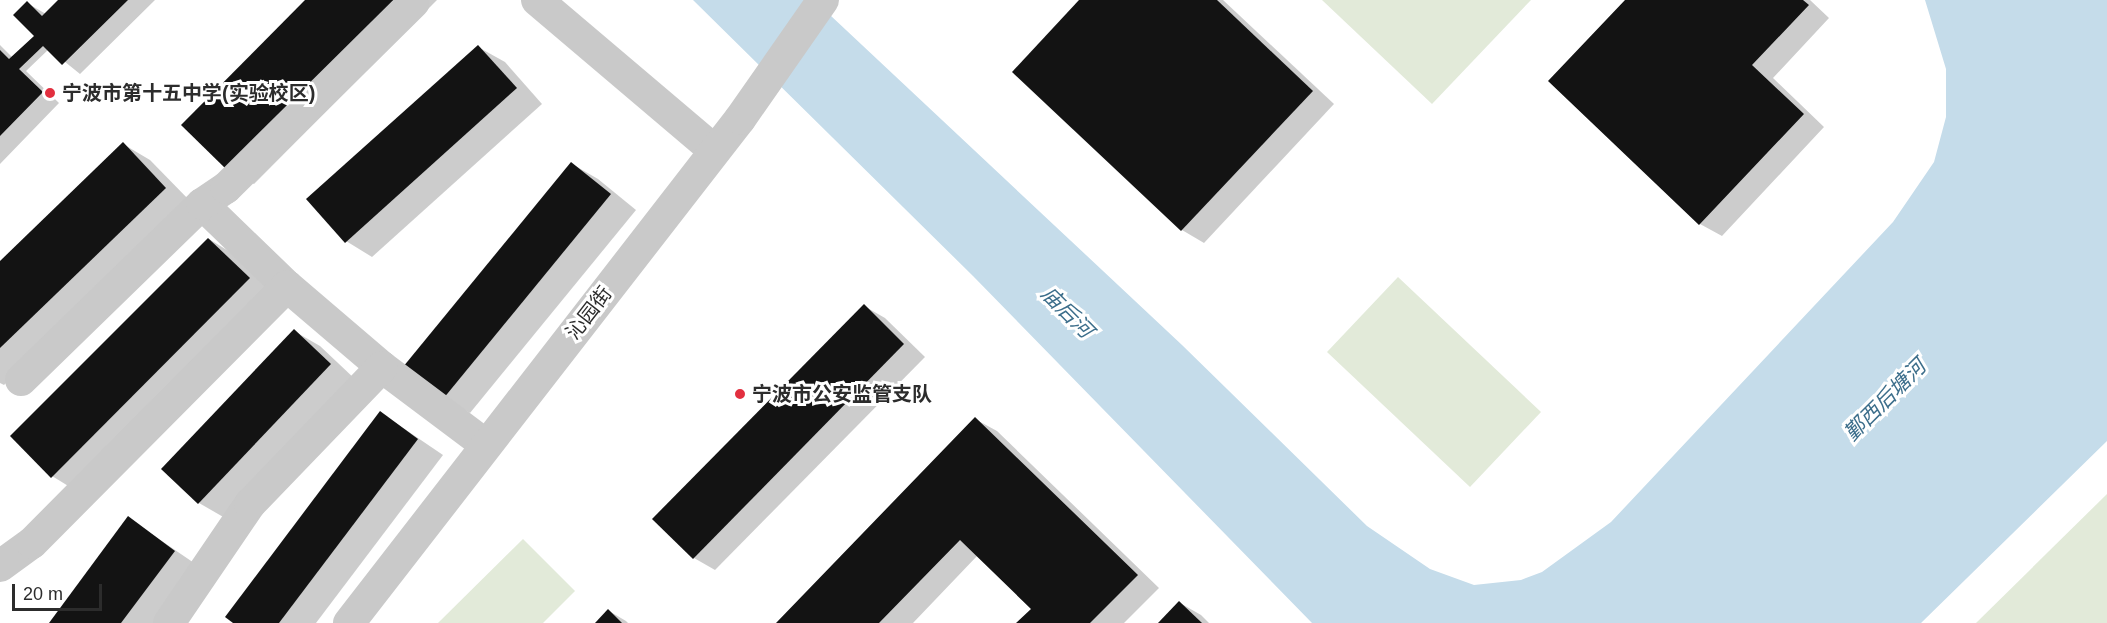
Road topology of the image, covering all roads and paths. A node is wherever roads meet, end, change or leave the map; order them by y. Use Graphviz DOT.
graph roads {
  1 [pos="537,0"];
  2 [pos="823,0"];
  3 [pos="414,2"];
  4 [pos="714,152"];
  5 [pos="202,204"];
  6 [pos="287,286"];
  7 [pos="382,367"];
  8 [pos="21,380"];
  9 [pos="486,445"];
  10 [pos="0,566"];
  11 [pos="169,623"];
  12 [pos="349,623"];
  1 -- 4 [label="street"];
  2 -- 4 [label="street, 沁园街"];
  3 -- 5 [label="street"];
  4 -- 9 [label="street, 沁园街"];
  5 -- 6 [label="street"];
  5 -- 8 [label="street"];
  6 -- 7 [label="street"];
  6 -- 10 [label="street"];
  7 -- 9 [label="street"];
  7 -- 11 [label="street"];
  9 -- 12 [label="street, 沁园街"];
}
